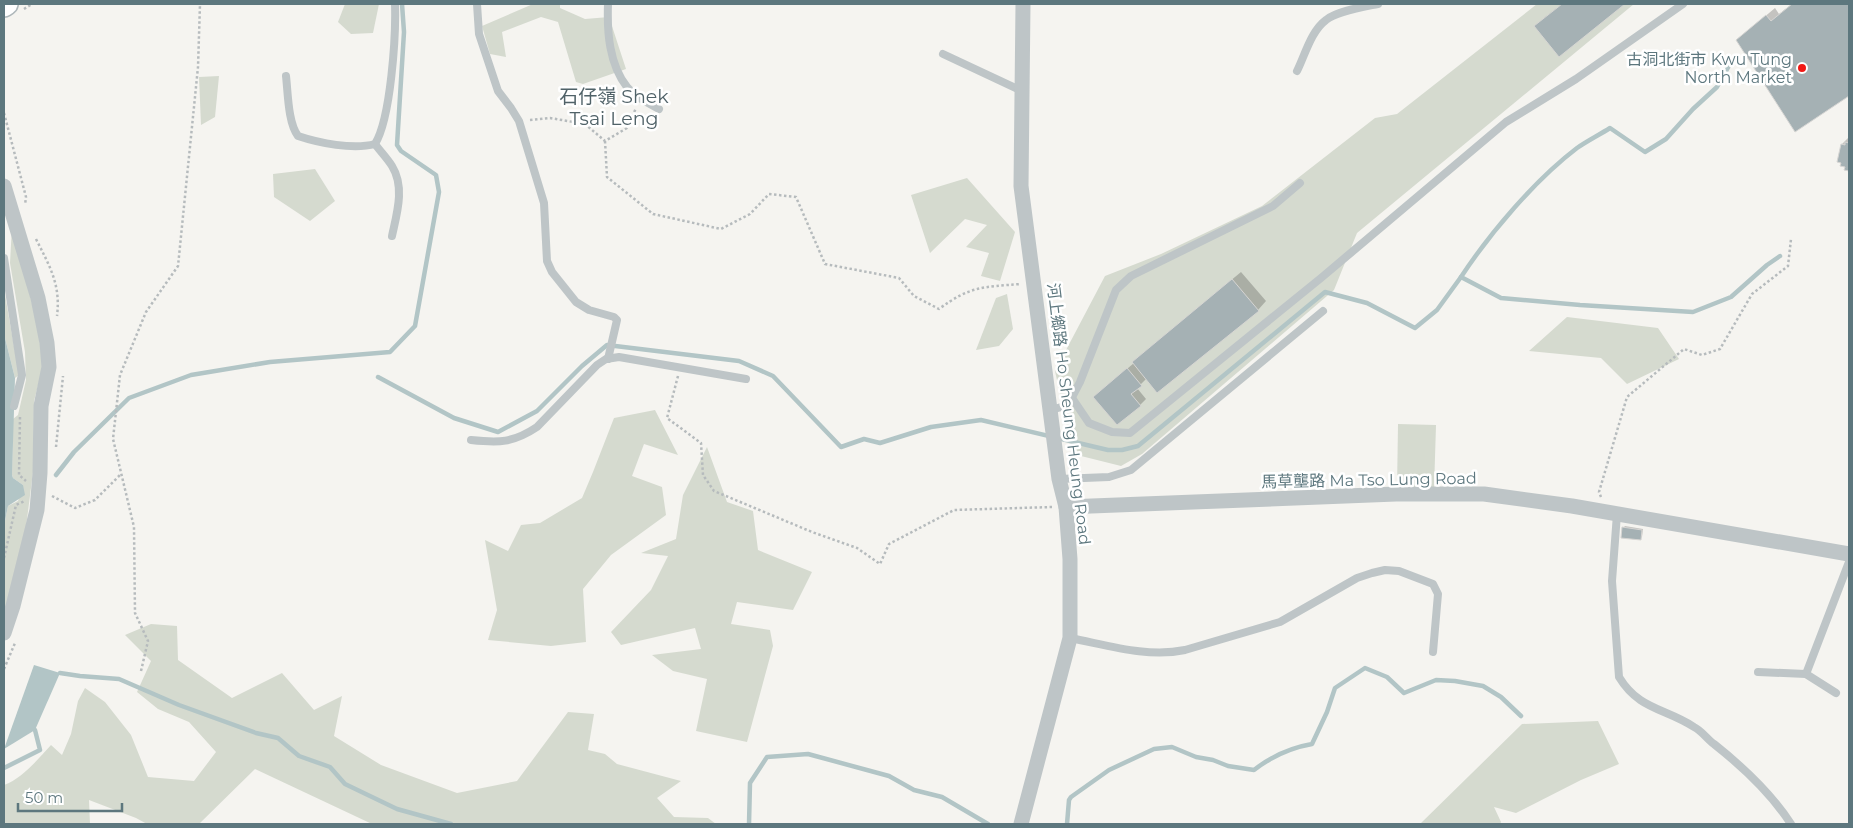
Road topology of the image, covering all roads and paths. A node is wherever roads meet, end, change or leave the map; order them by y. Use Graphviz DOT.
graph roads {
  1 [pos="7,4"];
  2 [pos="200,4"];
  3 [pos="394,4"];
  4 [pos="476,4"];
  5 [pos="608,4"];
  6 [pos="1023,4"];
  7 [pos="1378,4"];
  8 [pos="1683,4"];
  9 [pos="4,6"];
  10 [pos="943,54"];
  11 [pos="1297,71"];
  12 [pos="286,76"];
  13 [pos="1022,91"];
  14 [pos="641,99"];
  15 [pos="659,109"];
  16 [pos="519,121"];
  17 [pos="605,141"];
  18 [pos="375,144"];
  19 [pos="1300,183"];
  20 [pos="4,186"];
  21 [pos="392,236"];
  22 [pos="1791,239"];
  23 [pos="4,258"];
  24 [pos="1035,283"];
  25 [pos="1323,311"];
  26 [pos="608,359"];
  27 [pos="680,368"];
  28 [pos="746,379"];
  29 [pos="1072,398"];
  30 [pos="14,406"];
  31 [pos="1051,410"];
  32 [pos="20,418"];
  33 [pos="471,440"];
  34 [pos="121,474"];
  35 [pos="1059,479"];
  36 [pos="29,483"];
  37 [pos="51,495"];
  38 [pos="27,500"];
  39 [pos="1066,507"];
  40 [pos="1612,513"];
  41 [pos="1849,554"];
  42 [pos="4,558"];
  43 [pos="1849,562"];
  44 [pos="4,633"];
  45 [pos="1070,638"];
  46 [pos="1433,652"];
  47 [pos="141,671"];
  48 [pos="1758,672"];
  49 [pos="1806,674"];
  50 [pos="1836,693"];
  51 [pos="1021,824"];
  52 [pos="1791,824"];
  1 -- 9 [label="main road"];
  2 -- 34 [label="path"];
  3 -- 18 [label="lane"];
  4 -- 16 [label="lane"];
  5 -- 14 [label="lane"];
  6 -- 13 [label="street, 河上鄉路 Ho Sheung Heung Road"];
  7 -- 11 [label="lane"];
  8 -- 29 [label="lane"];
  10 -- 13 [label="lane"];
  12 -- 18 [label="lane"];
  13 -- 24 [label="street, 河上鄉路 Ho Sheung Heung Road"];
  14 -- 15 [label="lane"];
  14 -- 17 [label="path"];
  16 -- 17 [label="path"];
  16 -- 26 [label="lane"];
  17 -- 24 [label="path"];
  18 -- 21 [label="lane"];
  19 -- 29 [label="lane"];
  20 -- 44 [label="street"];
  22 -- 40 [label="path"];
  23 -- 30 [label="lane"];
  24 -- 31 [label="street, 河上鄉路 Ho Sheung Heung Road"];
  25 -- 35 [label="lane"];
  26 -- 27 [label="lane"];
  26 -- 33 [label="lane"];
  27 -- 28 [label="lane"];
  27 -- 39 [label="path"];
  29 -- 31 [label="lane"];
  31 -- 35 [label="street, 河上鄉路 Ho Sheung Heung Road"];
  32 -- 36 [label="path"];
  34 -- 37 [label="path"];
  34 -- 47 [label="path"];
  35 -- 39 [label="street, 河上鄉路 Ho Sheung Heung Road"];
  38 -- 42 [label="path"];
  39 -- 40 [label="street, 馬草壟路 Ma Tso Lung Road"];
  39 -- 45 [label="street, 河上鄉路 Ho Sheung Heung Road"];
  40 -- 41 [label="street, 馬草壟路 Ma Tso Lung Road"];
  40 -- 52 [label="lane"];
  43 -- 49 [label="lane"];
  45 -- 46 [label="lane"];
  45 -- 51 [label="street, 河上鄉路 Ho Sheung Heung Road"];
  48 -- 49 [label="lane"];
  49 -- 50 [label="lane"];
}
